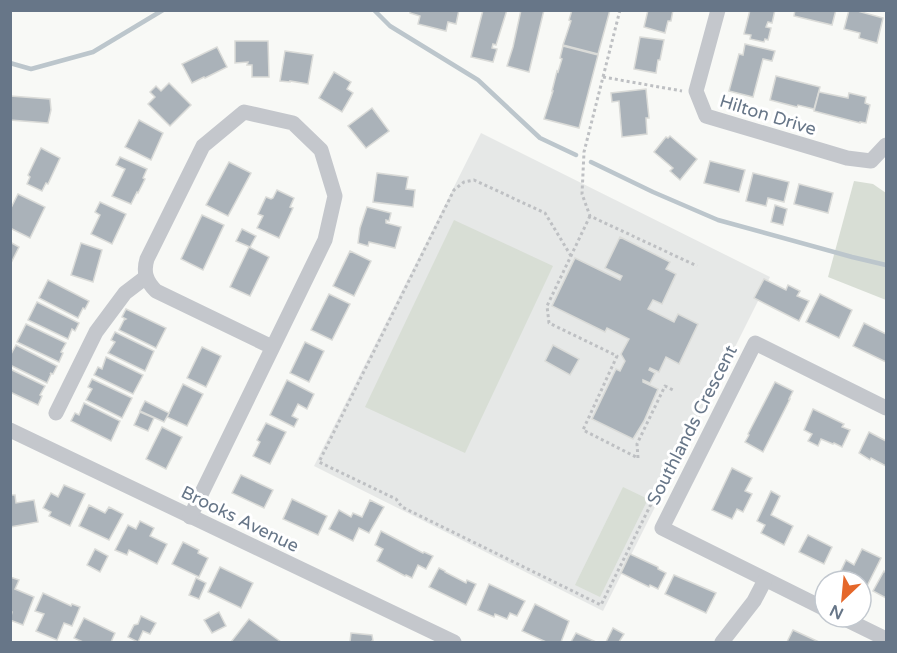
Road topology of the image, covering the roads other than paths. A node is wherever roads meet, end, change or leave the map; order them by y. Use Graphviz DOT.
graph roads {
  1 [pos="718,10"];
  2 [pos="886,145"];
  3 [pos="146,277"];
  4 [pos="272,347"];
  5 [pos="886,408"];
  6 [pos="56,413"];
  7 [pos="10,430"];
  8 [pos="190,517"];
  9 [pos="765,580"];
  10 [pos="813,603"];
  11 [pos="866,629"];
  12 [pos="886,639"];
  13 [pos="454,642"];
  14 [pos="722,642"];
  1 -- 2 [label="street, Hilton Drive"];
  3 -- 4 [label="street"];
  3 -- 4 [label="street"];
  3 -- 6 [label="street"];
  4 -- 8 [label="street"];
  5 -- 9 [label="street, Southlands Crescent"];
  7 -- 8 [label="street, Brooks Avenue"];
  8 -- 13 [label="street, Brooks Avenue"];
  9 -- 10 [label="street"];
  9 -- 14 [label="street"];
  11 -- 12 [label="street"];
}
